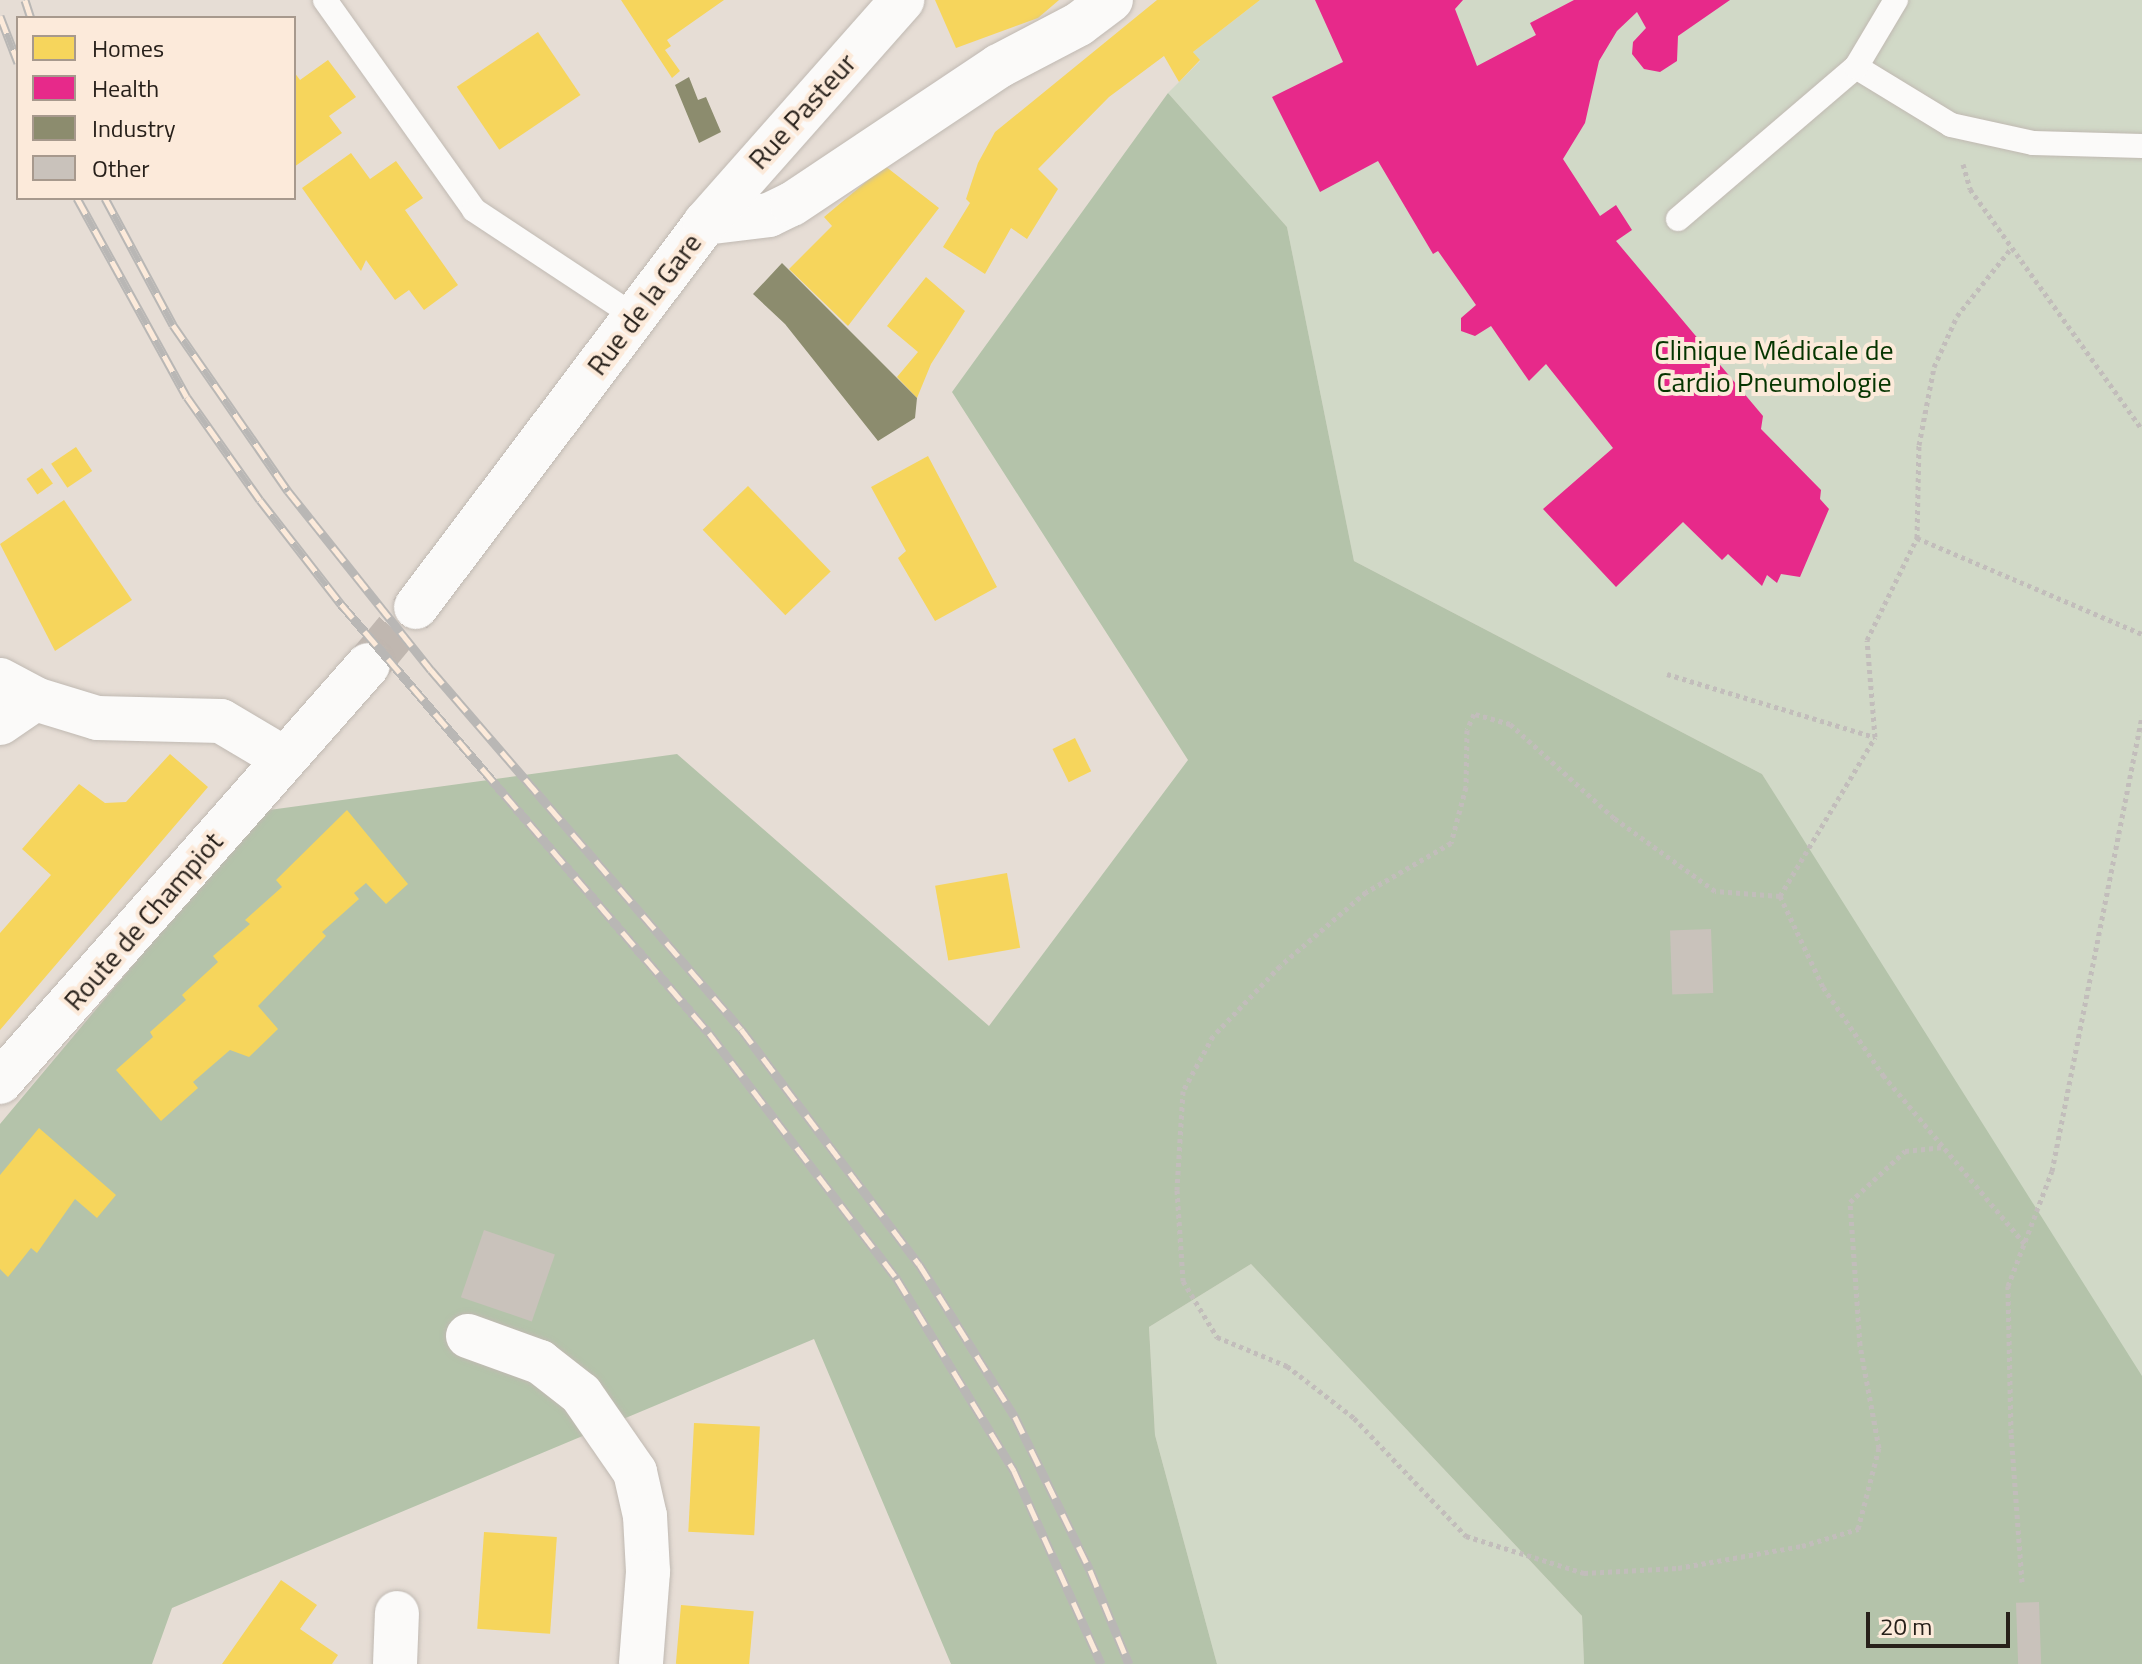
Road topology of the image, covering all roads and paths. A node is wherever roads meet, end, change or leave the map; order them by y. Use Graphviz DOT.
graph roads {
  1 [pos="325,0"];
  2 [pos="902,0"];
  3 [pos="1111,0"];
  4 [pos="1896,0"];
  5 [pos="1856,67"];
  6 [pos="1951,125"];
  7 [pos="2142,146"];
  8 [pos="1678,219"];
  9 [pos="705,223"];
  10 [pos="2012,247"];
  11 [pos="634,316"];
  12 [pos="2142,429"];
  13 [pos="1917,538"];
  14 [pos="416,607"];
  15 [pos="2142,634"];
  16 [pos="368,665"];
  17 [pos="1667,674"];
  18 [pos="18,689"];
  19 [pos="2142,716"];
  20 [pos="0,723"];
  21 [pos="1875,737"];
  22 [pos="285,759"];
  23 [pos="1780,896"];
  24 [pos="0,1082"];
  25 [pos="1944,1147"];
  26 [pos="2025,1244"];
  27 [pos="468,1336"];
  28 [pos="2022,1582"];
  29 [pos="397,1613"];
  30 [pos="395,1664"];
  31 [pos="641,1664"];
  1 -- 11 [label="lane"];
  2 -- 9 [label="street, Rue Pasteur"];
  3 -- 9 [label="street, Rue de la Gare"];
  4 -- 5 [label="lane"];
  5 -- 6 [label="lane"];
  5 -- 8 [label="lane"];
  6 -- 7 [label="lane"];
  6 -- 10 [label="path"];
  9 -- 11 [label="street, Rue de la Gare"];
  10 -- 12 [label="path"];
  10 -- 13 [label="path"];
  11 -- 14 [label="street, Rue de la Gare"];
  13 -- 15 [label="path"];
  13 -- 21 [label="path"];
  16 -- 22 [label="street"];
  17 -- 21 [label="path"];
  18 -- 20 [label="street"];
  18 -- 22 [label="street"];
  19 -- 26 [label="path"];
  21 -- 23 [label="path"];
  22 -- 24 [label="street, Route de Champiot"];
  23 -- 25 [label="path"];
  23 -- 25 [label="path"];
  25 -- 26 [label="path"];
  26 -- 28 [label="path"];
  27 -- 31 [label="street"];
  29 -- 30 [label="street"];
}
